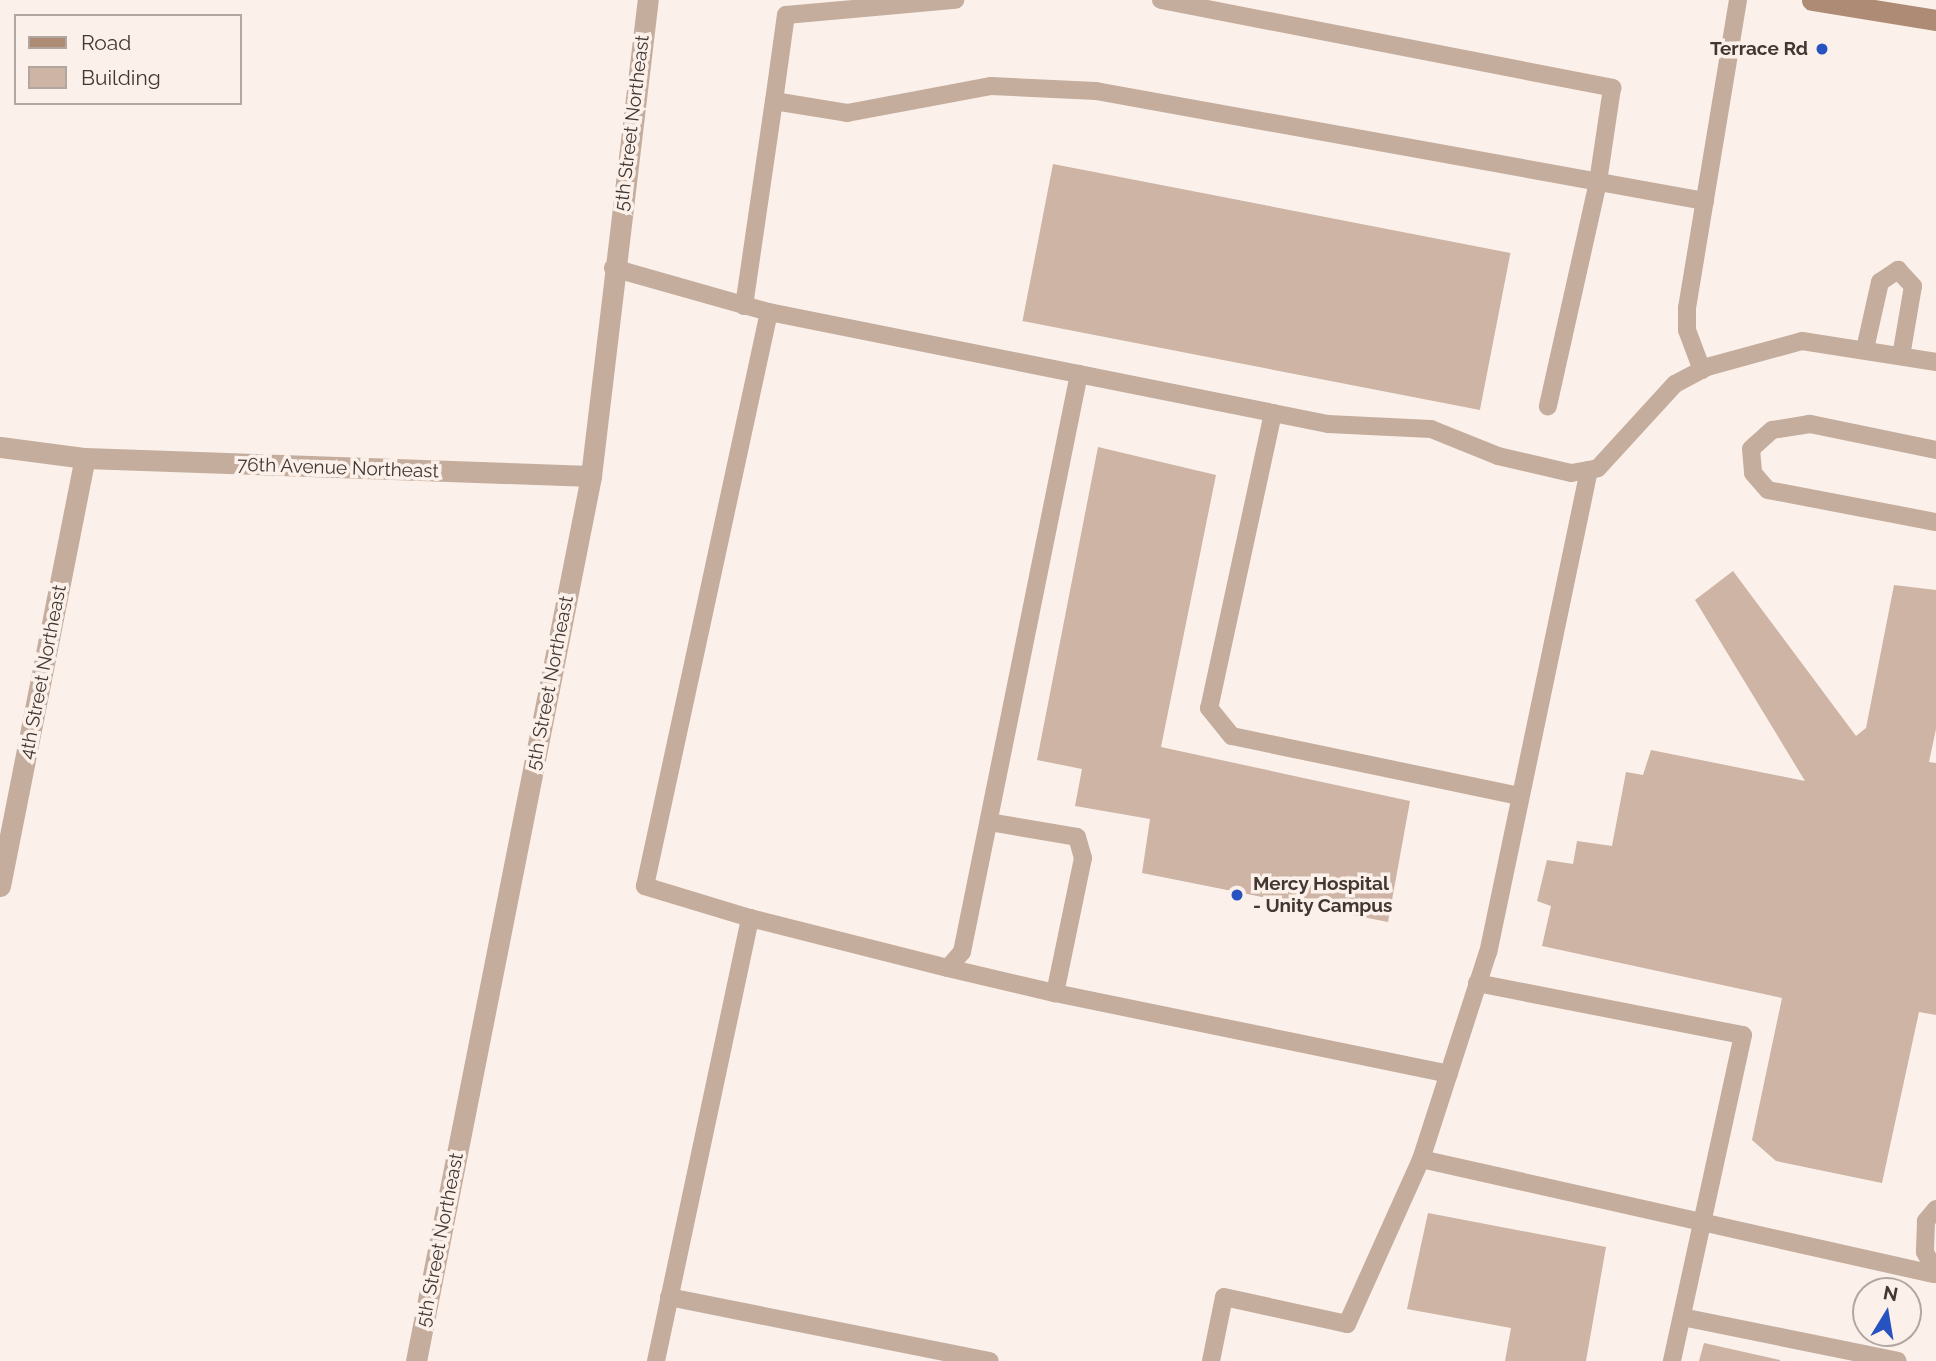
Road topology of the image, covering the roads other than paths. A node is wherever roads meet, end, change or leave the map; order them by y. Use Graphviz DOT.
graph roads {
  1 [pos="648,0"];
  2 [pos="956,0"];
  3 [pos="1161,0"];
  4 [pos="1738,0"];
  5 [pos="1812,0"];
  6 [pos="1936,20"];
  7 [pos="774,101"];
  8 [pos="1598,181"];
  9 [pos="1705,201"];
  10 [pos="613,268"];
  11 [pos="744,306"];
  12 [pos="769,312"];
  13 [pos="1865,349"];
  14 [pos="1901,356"];
  15 [pos="1936,362"];
  16 [pos="1702,370"];
  17 [pos="1079,374"];
  18 [pos="1548,406"];
  19 [pos="1273,413"];
  20 [pos="0,447"];
  21 [pos="1936,450"];
  22 [pos="85,458"];
  23 [pos="1589,470"];
  24 [pos="592,476"];
  25 [pos="1936,522"];
  26 [pos="1520,796"];
  27 [pos="989,822"];
  28 [pos="0,886"];
  29 [pos="750,918"];
  30 [pos="948,968"];
  31 [pos="1477,983"];
  32 [pos="1055,993"];
  33 [pos="1449,1074"];
  34 [pos="1421,1159"];
  35 [pos="1936,1209"];
  36 [pos="1702,1223"];
  37 [pos="1935,1274"];
  38 [pos="669,1297"];
  39 [pos="1682,1317"];
  40 [pos="416,1361"];
  41 [pos="656,1361"];
  42 [pos="990,1361"];
  43 [pos="1211,1361"];
  44 [pos="1672,1361"];
  45 [pos="1898,1361"];
  1 -- 10 [label="street, 5th Street Northeast"];
  2 -- 7 [label="lane"];
  3 -- 8 [label="lane"];
  4 -- 9 [label="lane"];
  5 -- 6 [label="street"];
  7 -- 8 [label="lane"];
  7 -- 11 [label="lane"];
  8 -- 9 [label="lane"];
  8 -- 18 [label="lane"];
  9 -- 16 [label="lane"];
  10 -- 11 [label="lane"];
  10 -- 24 [label="street, 5th Street Northeast"];
  11 -- 12 [label="lane"];
  12 -- 17 [label="lane"];
  12 -- 29 [label="lane"];
  13 -- 14 [label="lane"];
  13 -- 14 [label="lane"];
  13 -- 16 [label="lane"];
  14 -- 15 [label="lane"];
  16 -- 23 [label="lane"];
  17 -- 19 [label="lane"];
  17 -- 27 [label="lane"];
  19 -- 23 [label="lane"];
  19 -- 26 [label="lane"];
  20 -- 22 [label="street, 76th Avenue Northeast"];
  21 -- 25 [label="lane"];
  22 -- 24 [label="street, 76th Avenue Northeast"];
  22 -- 28 [label="street, 4th Street Northeast"];
  23 -- 26 [label="lane"];
  24 -- 40 [label="street, 5th Street Northeast"];
  26 -- 31 [label="lane"];
  27 -- 30 [label="lane"];
  27 -- 32 [label="lane"];
  29 -- 30 [label="lane"];
  29 -- 38 [label="lane"];
  30 -- 32 [label="lane"];
  31 -- 33 [label="lane"];
  31 -- 36 [label="lane"];
  32 -- 33 [label="lane"];
  33 -- 34 [label="lane"];
  34 -- 36 [label="lane"];
  34 -- 43 [label="lane"];
  35 -- 37 [label="lane"];
  36 -- 37 [label="lane"];
  36 -- 39 [label="lane"];
  38 -- 41 [label="lane"];
  38 -- 42 [label="lane"];
  39 -- 44 [label="lane"];
  39 -- 45 [label="lane"];
}
